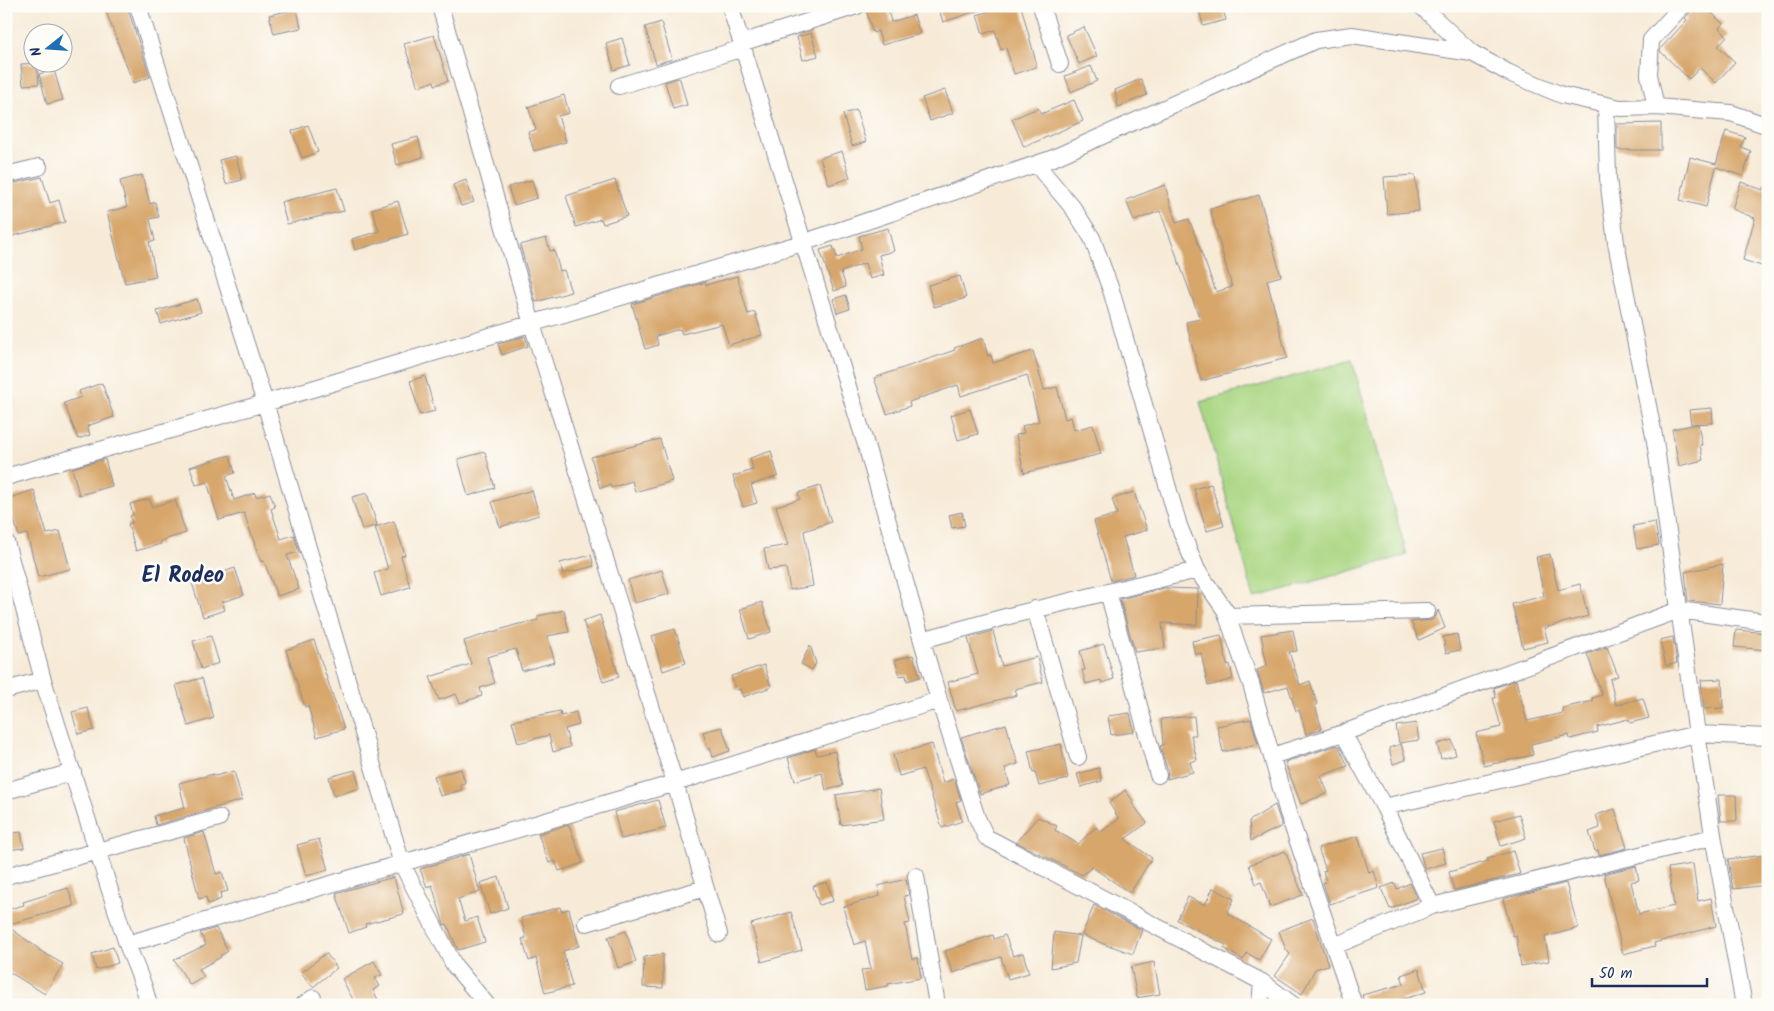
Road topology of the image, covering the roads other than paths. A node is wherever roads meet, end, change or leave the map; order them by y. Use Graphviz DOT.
graph roads {
  1 [pos="138,6"];
  2 [pos="440,6"];
  3 [pos="730,6"];
  4 [pos="858,6"];
  5 [pos="1041,6"];
  6 [pos="1421,6"];
  7 [pos="1682,6"];
  8 [pos="742,46"];
  9 [pos="1472,53"];
  10 [pos="1060,64"];
  11 [pos="618,86"];
  12 [pos="1606,105"];
  13 [pos="1656,107"];
  14 [pos="1768,126"];
  15 [pos="1036,164"];
  16 [pos="39,167"];
  17 [pos="6,175"];
  18 [pos="802,243"];
  19 [pos="532,324"];
  20 [pos="265,403"];
  21 [pos="6,477"];
  22 [pos="6,542"];
  23 [pos="1197,570"];
  24 [pos="12,591"];
  25 [pos="1108,592"];
  26 [pos="1035,609"];
  27 [pos="1679,610"];
  28 [pos="1427,611"];
  29 [pos="1227,616"];
  30 [pos="1758,621"];
  31 [pos="922,640"];
  32 [pos="43,680"];
  33 [pos="6,690"];
  34 [pos="939,700"];
  35 [pos="1343,733"];
  36 [pos="1697,734"];
  37 [pos="1768,736"];
  38 [pos="1272,756"];
  39 [pos="1078,757"];
  40 [pos="73,772"];
  41 [pos="1158,775"];
  42 [pos="675,783"];
  43 [pos="6,791"];
  44 [pos="1384,807"];
  45 [pos="219,818"];
  46 [pos="1713,837"];
  47 [pos="97,850"];
  48 [pos="402,864"];
  49 [pos="6,876"];
  50 [pos="916,876"];
  51 [pos="705,888"];
  52 [pos="1432,906"];
  53 [pos="586,923"];
  54 [pos="719,934"];
  55 [pos="127,944"];
  56 [pos="1334,946"];
  57 [pos="1262,982"];
  58 [pos="149,1005"];
  59 [pos="486,1005"];
  60 [pos="937,1005"];
  61 [pos="1260,1005"];
  62 [pos="1293,1005"];
  63 [pos="1354,1005"];
  64 [pos="1744,1005"];
  1 -- 20 [label="street"];
  2 -- 19 [label="street"];
  3 -- 8 [label="street"];
  4 -- 8 [label="street"];
  5 -- 10 [label="street"];
  6 -- 9 [label="street"];
  7 -- 13 [label="street"];
  8 -- 11 [label="street"];
  8 -- 18 [label="street"];
  9 -- 12 [label="street"];
  9 -- 15 [label="street"];
  12 -- 13 [label="street"];
  12 -- 27 [label="street"];
  13 -- 14 [label="street"];
  15 -- 18 [label="street"];
  15 -- 23 [label="street"];
  16 -- 17 [label="street"];
  18 -- 19 [label="street"];
  18 -- 31 [label="street"];
  19 -- 20 [label="street"];
  19 -- 42 [label="street"];
  20 -- 21 [label="street"];
  20 -- 48 [label="street"];
  22 -- 24 [label="street"];
  23 -- 25 [label="street"];
  23 -- 29 [label="street"];
  24 -- 32 [label="street"];
  25 -- 26 [label="street"];
  25 -- 41 [label="street"];
  26 -- 31 [label="street"];
  26 -- 39 [label="street"];
  27 -- 30 [label="street"];
  27 -- 35 [label="street"];
  27 -- 36 [label="street"];
  28 -- 29 [label="street"];
  29 -- 38 [label="street"];
  31 -- 34 [label="street"];
  32 -- 33 [label="street"];
  32 -- 40 [label="street"];
  34 -- 42 [label="street"];
  34 -- 57 [label="street"];
  35 -- 38 [label="street"];
  35 -- 44 [label="street"];
  36 -- 37 [label="street"];
  36 -- 44 [label="street"];
  36 -- 46 [label="street"];
  38 -- 56 [label="street"];
  40 -- 43 [label="street"];
  40 -- 47 [label="street"];
  42 -- 48 [label="street"];
  42 -- 51 [label="street"];
  44 -- 52 [label="street"];
  45 -- 47 [label="street"];
  46 -- 52 [label="street"];
  46 -- 64 [label="street"];
  47 -- 49 [label="street"];
  47 -- 55 [label="street"];
  48 -- 55 [label="street"];
  48 -- 59 [label="street"];
  50 -- 60 [label="street"];
  51 -- 53 [label="street"];
  51 -- 54 [label="street"];
  52 -- 56 [label="street"];
  55 -- 58 [label="street"];
  56 -- 63 [label="street"];
  57 -- 61 [label="street"];
  57 -- 62 [label="street"];
}
